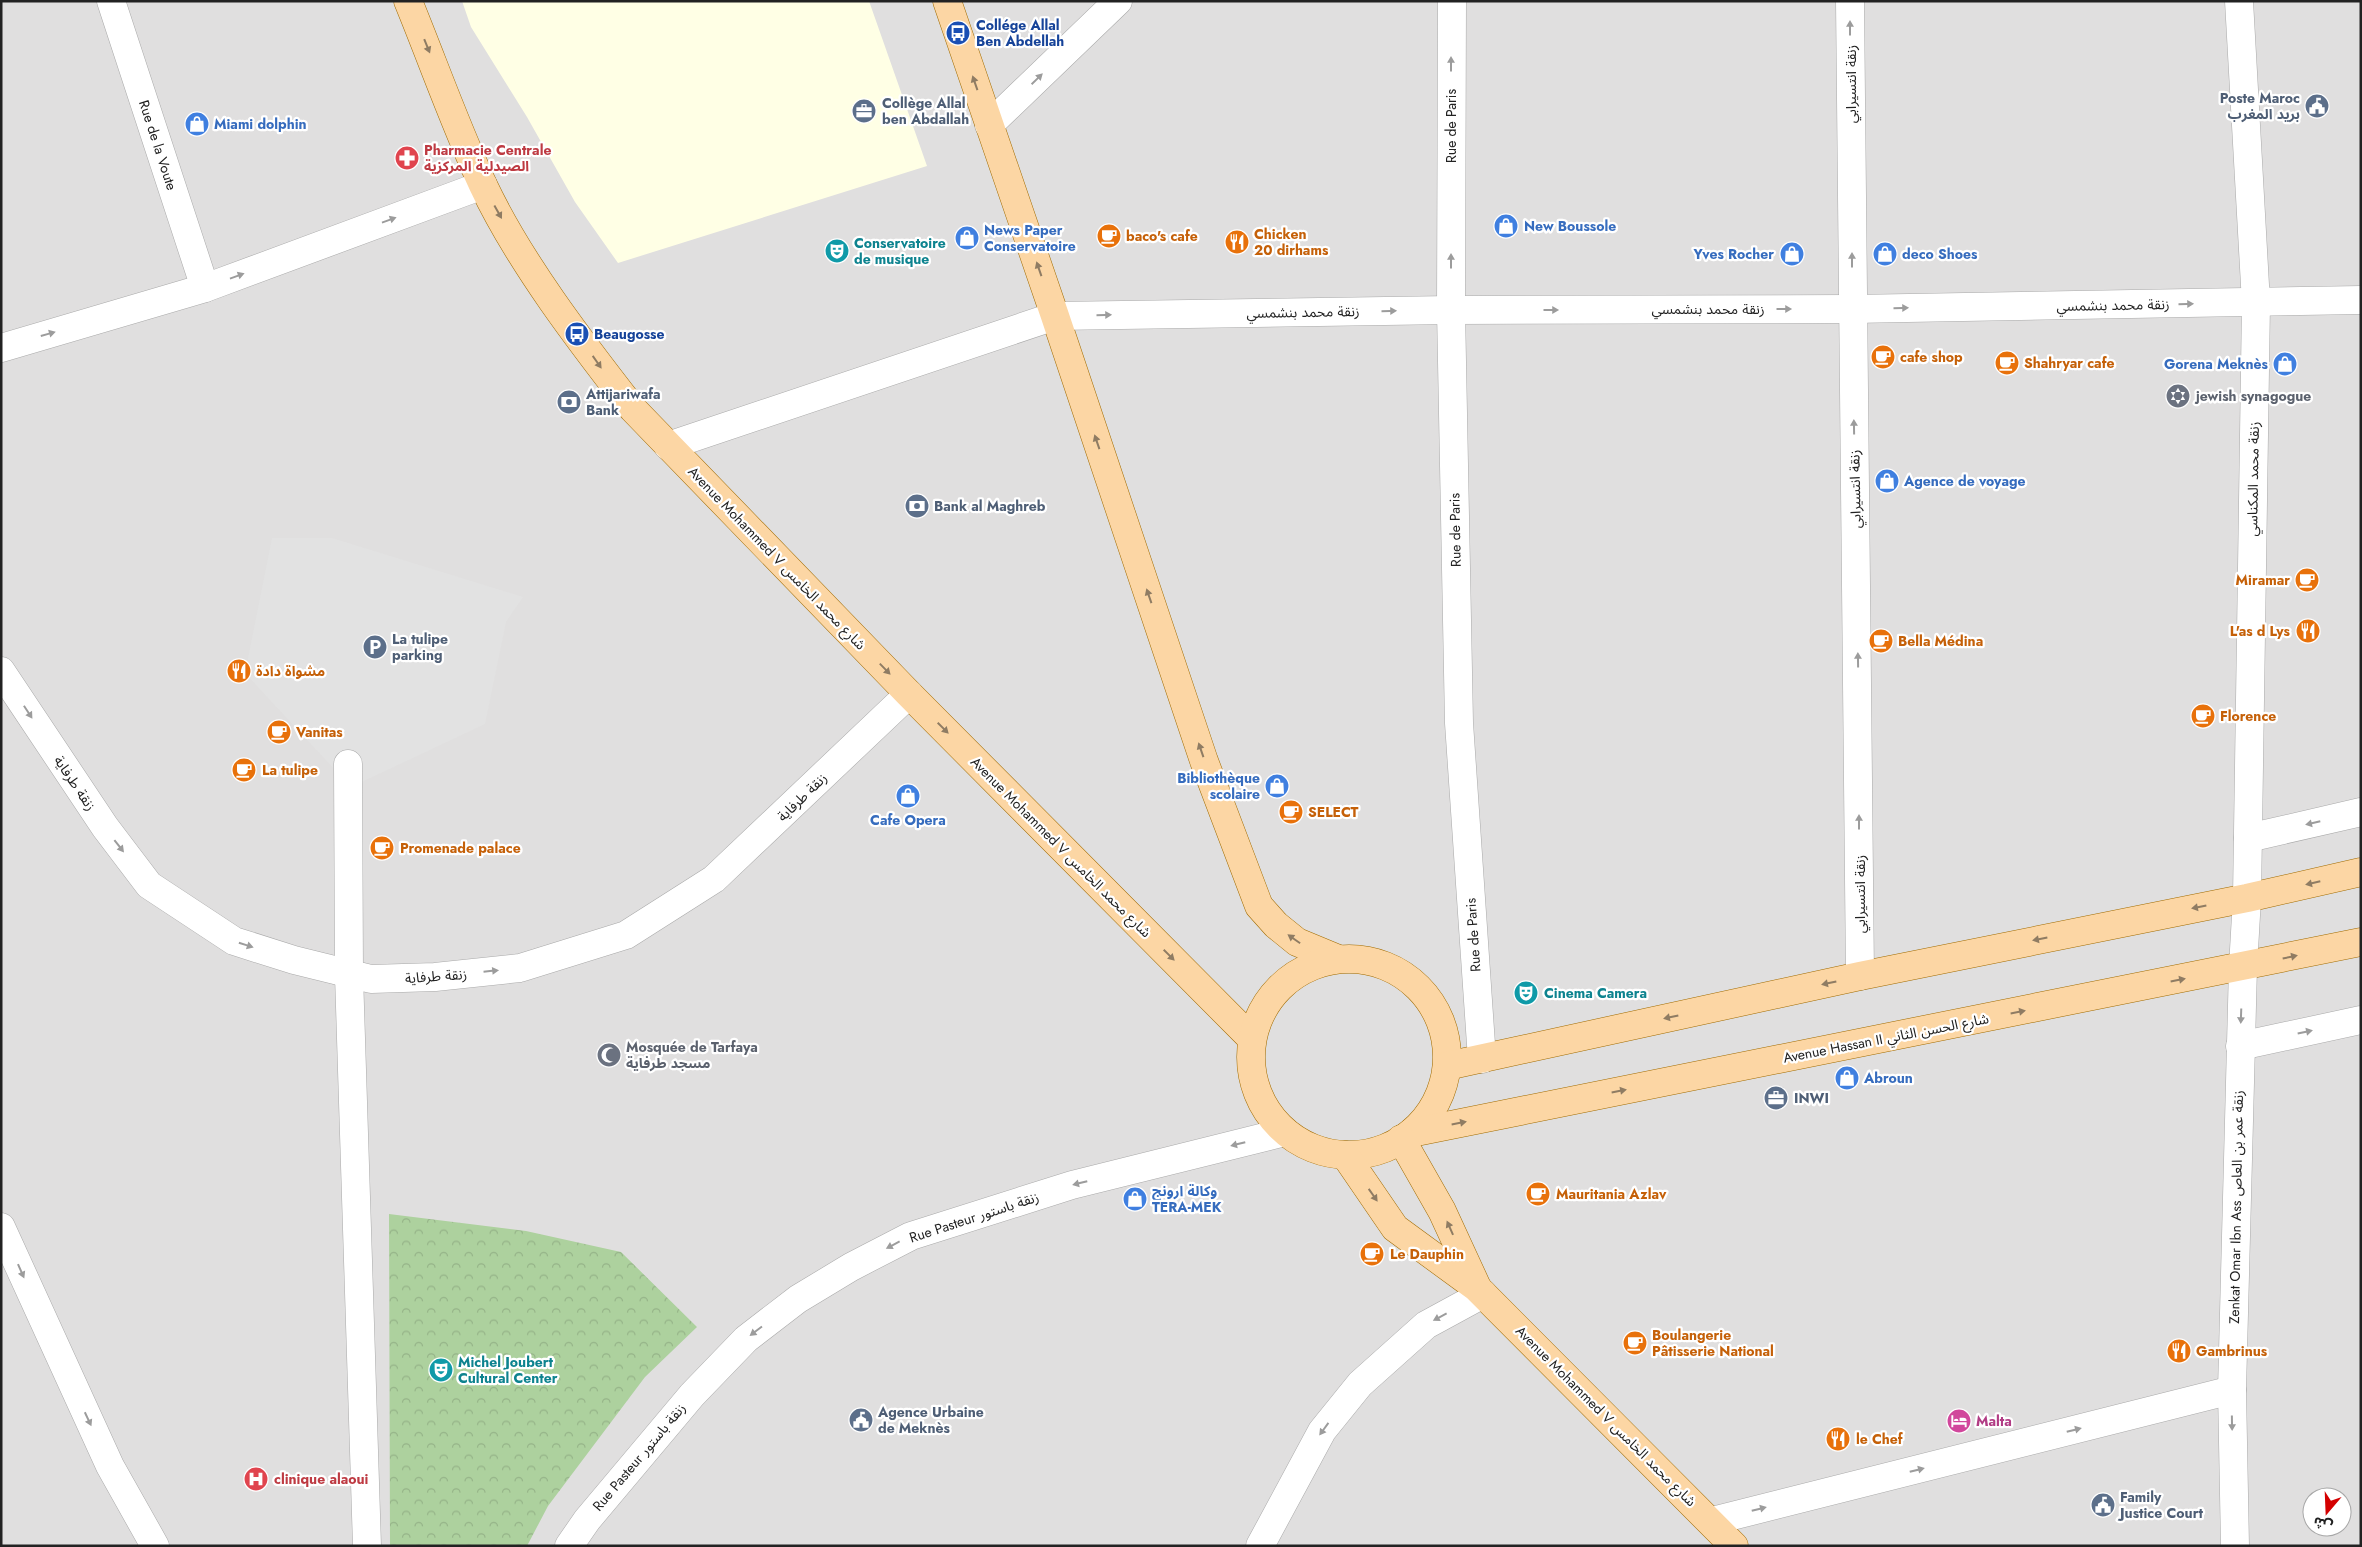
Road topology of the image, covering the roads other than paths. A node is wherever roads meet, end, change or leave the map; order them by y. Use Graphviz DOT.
graph roads {
  1 [pos="112,1"];
  2 [pos="408,1"];
  3 [pos="947,1"];
  4 [pos="1118,1"];
  5 [pos="1452,1"];
  6 [pos="1850,1"];
  7 [pos="2239,1"];
  8 [pos="989,125"];
  9 [pos="483,185"];
  10 [pos="205,288"];
  11 [pos="2361,300"];
  12 [pos="2256,303"];
  13 [pos="1852,309"];
  14 [pos="1451,310"];
  15 [pos="1055,316"];
  16 [pos="1,348"];
  17 [pos="668,446"];
  18 [pos="1,671"];
  19 [pos="909,694"];
  20 [pos="348,764"];
  21 [pos="2361,812"];
  22 [pos="2248,838"];
  23 [pos="2361,872"];
  24 [pos="2247,898"];
  25 [pos="2361,942"];
  26 [pos="1338,959"];
  27 [pos="2243,967"];
  28 [pos="349,975"];
  29 [pos="1860,976"];
  30 [pos="2361,1020"];
  31 [pos="1251,1038"];
  32 [pos="2240,1046"];
  33 [pos="1482,1059"];
  34 [pos="1447,1066"];
  35 [pos="1285,1132"];
  36 [pos="1406,1136"];
  37 [pos="1345,1155"];
  38 [pos="1,1227"];
  39 [pos="1480,1291"];
  40 [pos="2232,1390"];
  41 [pos="1712,1521"];
  42 [pos="155,1546"];
  43 [pos="367,1546"];
  44 [pos="569,1546"];
  45 [pos="1260,1546"];
  46 [pos="1734,1546"];
  47 [pos="2235,1546"];
  1 -- 10 [label="street, Rue de la Voute"];
  2 -- 9 [label="main road, Avenue Mohammed V شارع محمد الخامس, one-way"];
  8 -- 3 [label="main road, one-way"];
  8 -- 4 [label="street, one-way"];
  14 -- 5 [label="street, Rue de Paris, one-way"];
  13 -- 6 [label="street, زنقة انتسيرابي, one-way"];
  7 -- 12 [label="street, زنقة محمد المكناسي"];
  15 -- 8 [label="main road, one-way"];
  10 -- 9 [label="street, one-way"];
  9 -- 17 [label="main road, Avenue Mohammed V شارع محمد الخامس, one-way"];
  16 -- 10 [label="street, one-way"];
  11 -- 12 [label="street, زنقة محمد بنشمسي"];
  13 -- 12 [label="street, زنقة محمد بنشمسي, one-way"];
  12 -- 22 [label="street, زنقة محمد المكناسي"];
  14 -- 13 [label="street, زنقة محمد بنشمسي, one-way"];
  29 -- 13 [label="street, زنقة انتسيرابي, one-way"];
  15 -- 14 [label="street, زنقة محمد بنشمسي, one-way"];
  14 -- 33 [label="street, Rue de Paris"];
  15 -- 17 [label="street, زنقة محمد بنشمسي"];
  26 -- 15 [label="main road, one-way"];
  17 -- 19 [label="main road, Avenue Mohammed V شارع محمد الخامس, one-way"];
  18 -- 28 [label="street, زنقة طرفاية, one-way"];
  28 -- 19 [label="street, زنقة طرفاية, one-way"];
  19 -- 31 [label="main road, Avenue Mohammed V شارع محمد الخامس, one-way"];
  20 -- 28 [label="street"];
  21 -- 22 [label="street, one-way"];
  22 -- 24 [label="street, زنقة محمد المكناسي"];
  23 -- 24 [label="main road, one-way"];
  24 -- 27 [label="street, Zenkat Omar Ibn Ass زنقة عمر بن العاص"];
  24 -- 29 [label="main road, one-way"];
  27 -- 25 [label="main road, Avenue Hassan II شارع الحسن الثاني, one-way"];
  26 -- 31 [label="main road"];
  26 -- 34 [label="main road"];
  27 -- 32 [label="street, Zenkat Omar Ibn Ass زنقة عمر بن العاص, one-way"];
  36 -- 27 [label="main road, Avenue Hassan II شارع الحسن الثاني, one-way"];
  28 -- 43 [label="street"];
  29 -- 33 [label="main road, one-way"];
  32 -- 30 [label="street, one-way"];
  31 -- 35 [label="main road"];
  32 -- 40 [label="street, Zenkat Omar Ibn Ass زنقة عمر بن العاص"];
  33 -- 34 [label="main road"];
  34 -- 36 [label="main road"];
  35 -- 37 [label="main road"];
  35 -- 44 [label="street, Rue Pasteur زنقة باستور, one-way"];
  36 -- 37 [label="main road"];
  39 -- 36 [label="main road, Avenue Mohammed V شارع محمد الخامس, one-way"];
  37 -- 39 [label="main road, Avenue Mohammed V شارع محمد الخامس, one-way"];
  38 -- 42 [label="street, one-way"];
  39 -- 41 [label="main road, Avenue Mohammed V شارع محمد الخامس"];
  39 -- 45 [label="street, one-way"];
  41 -- 40 [label="street, one-way"];
  40 -- 47 [label="street, Zenkat Omar Ibn Ass زنقة عمر بن العاص, one-way"];
  41 -- 46 [label="main road, Avenue Mohammed V شارع محمد الخامس"];
}
